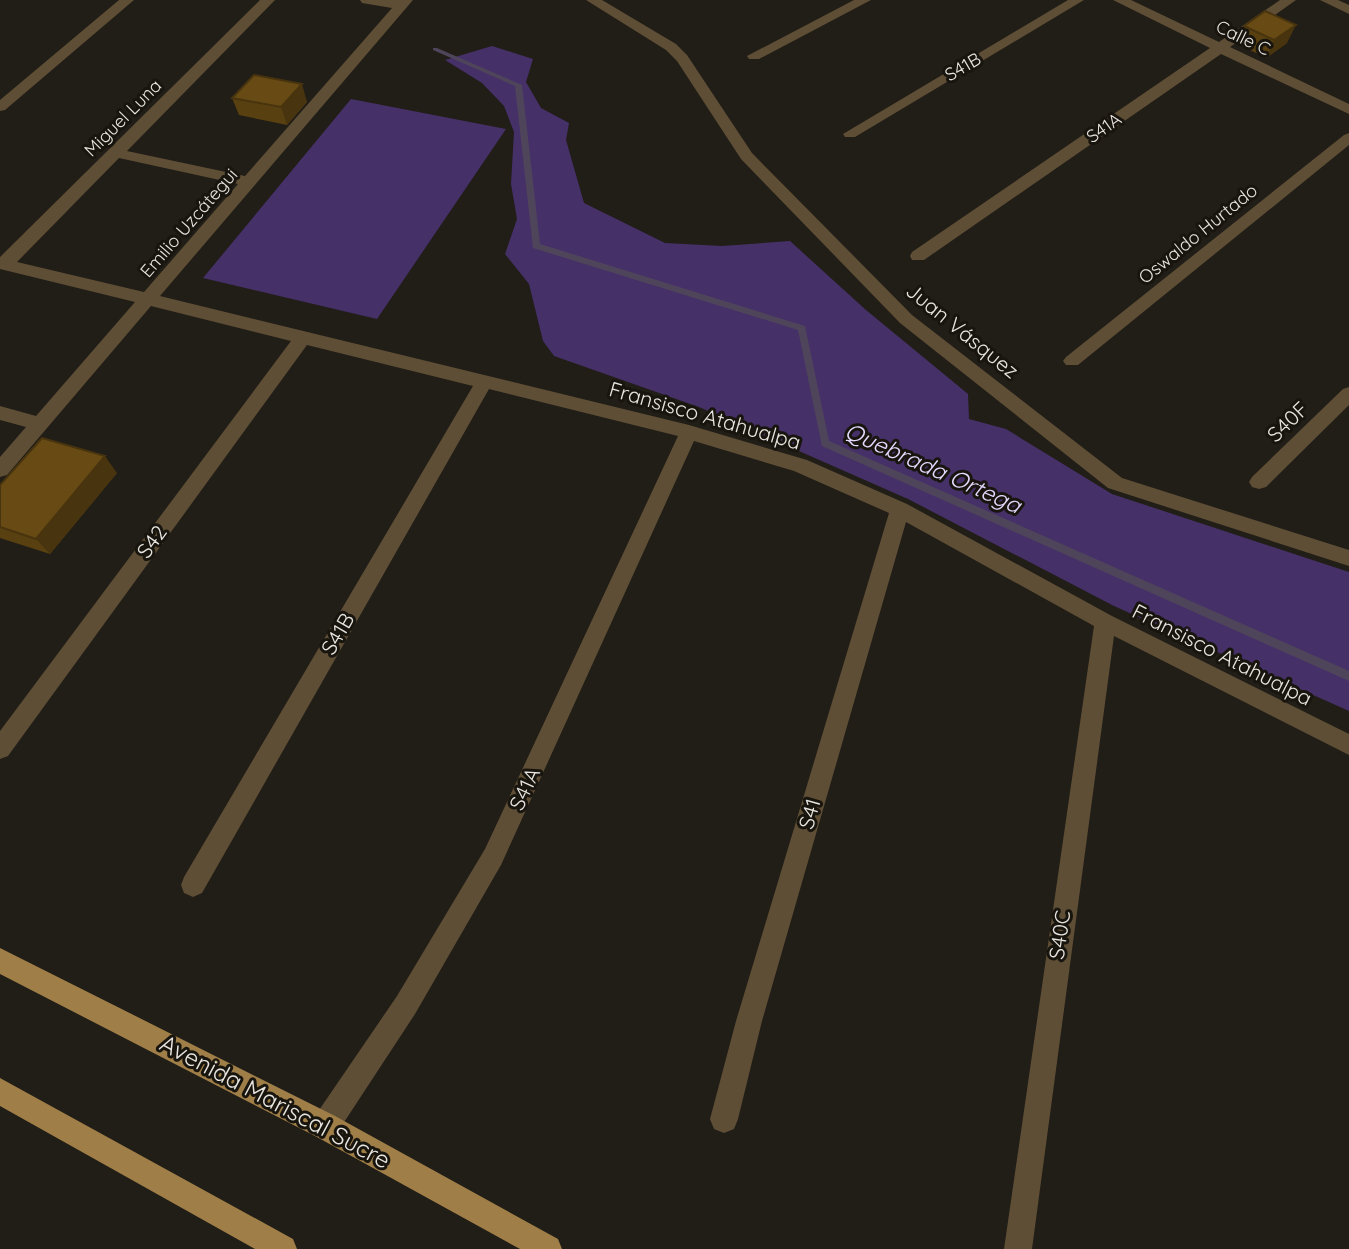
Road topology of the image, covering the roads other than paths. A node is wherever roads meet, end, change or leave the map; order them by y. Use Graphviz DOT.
graph roads {
  1 [pos="127,0"];
  2 [pos="268,0"];
  3 [pos="367,0"];
  4 [pos="593,0"];
  5 [pos="864,0"];
  6 [pos="1077,0"];
  7 [pos="1120,0"];
  8 [pos="1289,0"];
  9 [pos="1326,0"];
  10 [pos="404,3"];
  11 [pos="1349,10"];
  12 [pos="1220,48"];
  13 [pos="754,56"];
  14 [pos="0,107"];
  15 [pos="1349,110"];
  16 [pos="850,134"];
  17 [pos="1349,138"];
  18 [pos="115,153"];
  19 [pos="251,182"];
  20 [pos="918,256"];
  21 [pos="2,263"];
  22 [pos="150,298"];
  23 [pos="304,336"];
  24 [pos="1072,361"];
  25 [pos="484,382"];
  26 [pos="1349,394"];
  27 [pos="0,413"];
  28 [pos="39,424"];
  29 [pos="689,432"];
  30 [pos="0,470"];
  31 [pos="1259,482"];
  32 [pos="900,509"];
  33 [pos="1349,558"];
  34 [pos="1105,622"];
  35 [pos="1349,745"];
  36 [pos="0,749"];
  37 [pos="193,885"];
  38 [pos="0,961"];
  39 [pos="0,1090"];
  40 [pos="724,1119"];
  41 [pos="325,1126"];
  42 [pos="283,1249"];
  43 [pos="548,1249"];
  44 [pos="1018,1249"];
  1 -- 14 [label="street"];
  2 -- 18 [label="street, Miguel Luna"];
  3 -- 10 [label="street"];
  4 -- 33 [label="street, Juan Vásquez"];
  5 -- 13 [label="street"];
  6 -- 16 [label="street, S41B"];
  7 -- 12 [label="street, Calle C"];
  8 -- 12 [label="street, S41A"];
  9 -- 11 [label="street"];
  10 -- 19 [label="street, Emilio Uzcátegui"];
  12 -- 15 [label="street, Calle C"];
  12 -- 20 [label="street, S41A"];
  17 -- 24 [label="street, Oswaldo Hurtado"];
  18 -- 19 [label="street"];
  18 -- 21 [label="street, Miguel Luna"];
  19 -- 22 [label="street, Emilio Uzcátegui"];
  21 -- 22 [label="street, Fransisco Atahualpa"];
  22 -- 23 [label="street, Fransisco Atahualpa"];
  22 -- 28 [label="street, Emilio Uzcátegui"];
  23 -- 25 [label="street, Fransisco Atahualpa"];
  23 -- 36 [label="street, S42"];
  25 -- 29 [label="street, Fransisco Atahualpa"];
  25 -- 37 [label="street, S41B"];
  26 -- 31 [label="street, S40F"];
  27 -- 28 [label="street"];
  28 -- 30 [label="street, Emilio Uzcátegui"];
  29 -- 32 [label="street, Fransisco Atahualpa"];
  29 -- 41 [label="street, S41A"];
  32 -- 34 [label="street, Fransisco Atahualpa"];
  32 -- 40 [label="street, S41"];
  34 -- 35 [label="street, Fransisco Atahualpa"];
  34 -- 44 [label="street, S40C"];
  38 -- 41 [label="main road, Avenida Mariscal Sucre"];
  39 -- 42 [label="main road"];
  41 -- 43 [label="main road, Avenida Mariscal Sucre"];
}
